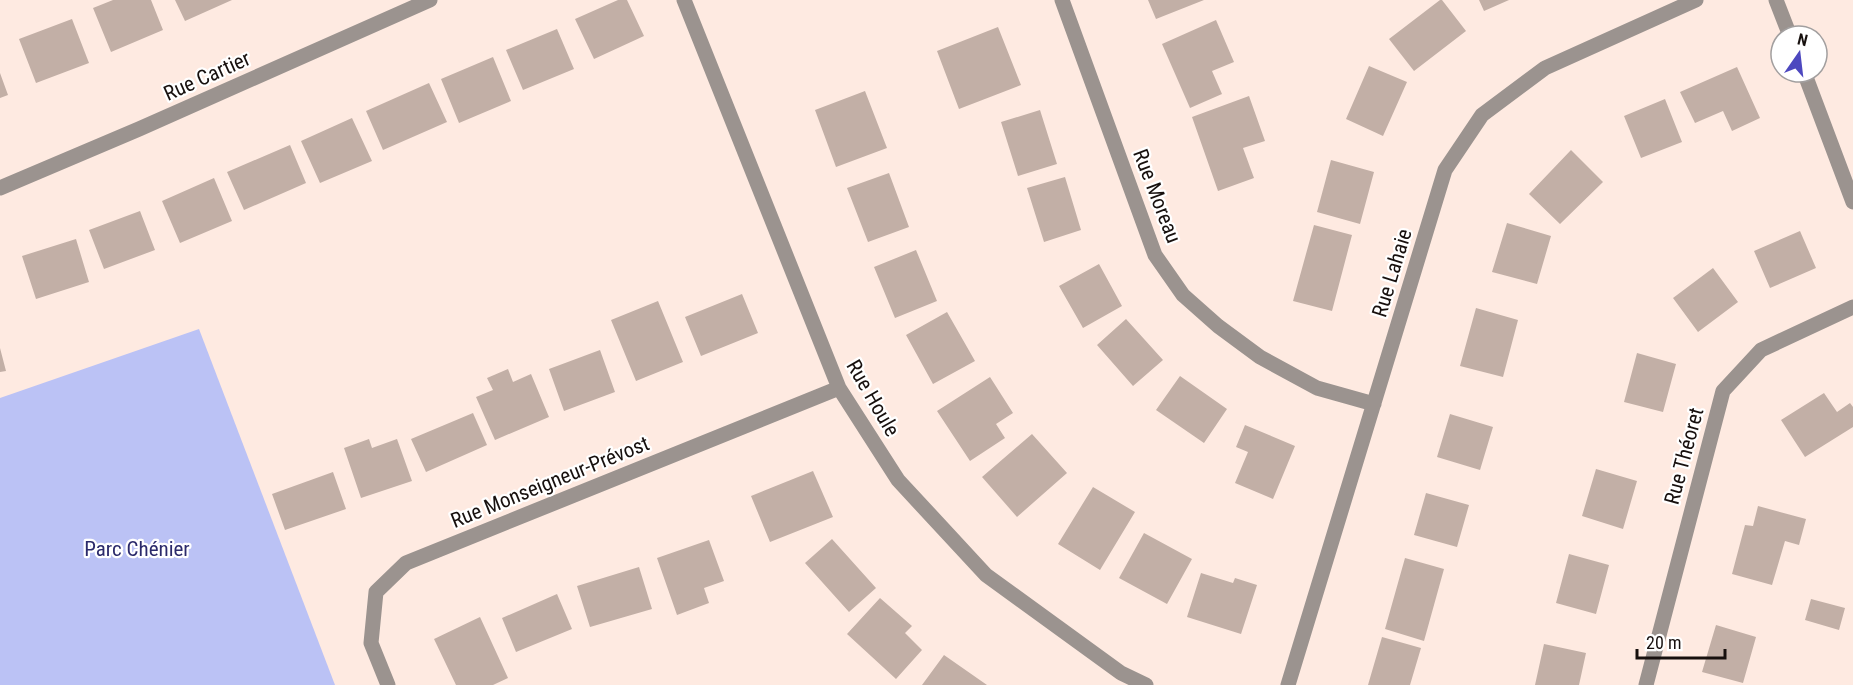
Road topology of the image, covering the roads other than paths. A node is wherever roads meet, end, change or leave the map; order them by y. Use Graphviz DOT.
graph roads {
  1 [pos="429,0"];
  2 [pos="684,0"];
  3 [pos="1062,0"];
  4 [pos="1696,0"];
  5 [pos="1776,0"];
  6 [pos="1785,24"];
  7 [pos="1809,84"];
  8 [pos="0,188"];
  9 [pos="1853,202"];
  10 [pos="1853,307"];
  11 [pos="839,388"];
  12 [pos="1374,404"];
  13 [pos="388,685"];
  14 [pos="1146,685"];
  15 [pos="1288,685"];
  16 [pos="1646,685"];
  1 -- 8 [label="street, Rue Cartier"];
  2 -- 11 [label="street, Rue Houle"];
  3 -- 12 [label="street, Rue Moreau"];
  4 -- 12 [label="street, Rue Lahaie"];
  5 -- 6 [label="street"];
  7 -- 9 [label="street"];
  10 -- 16 [label="street, Rue Théoret"];
  11 -- 13 [label="street, Rue Monseigneur-Prévost"];
  11 -- 14 [label="street, Rue Houle"];
  12 -- 15 [label="street, Rue Lahaie"];
}
